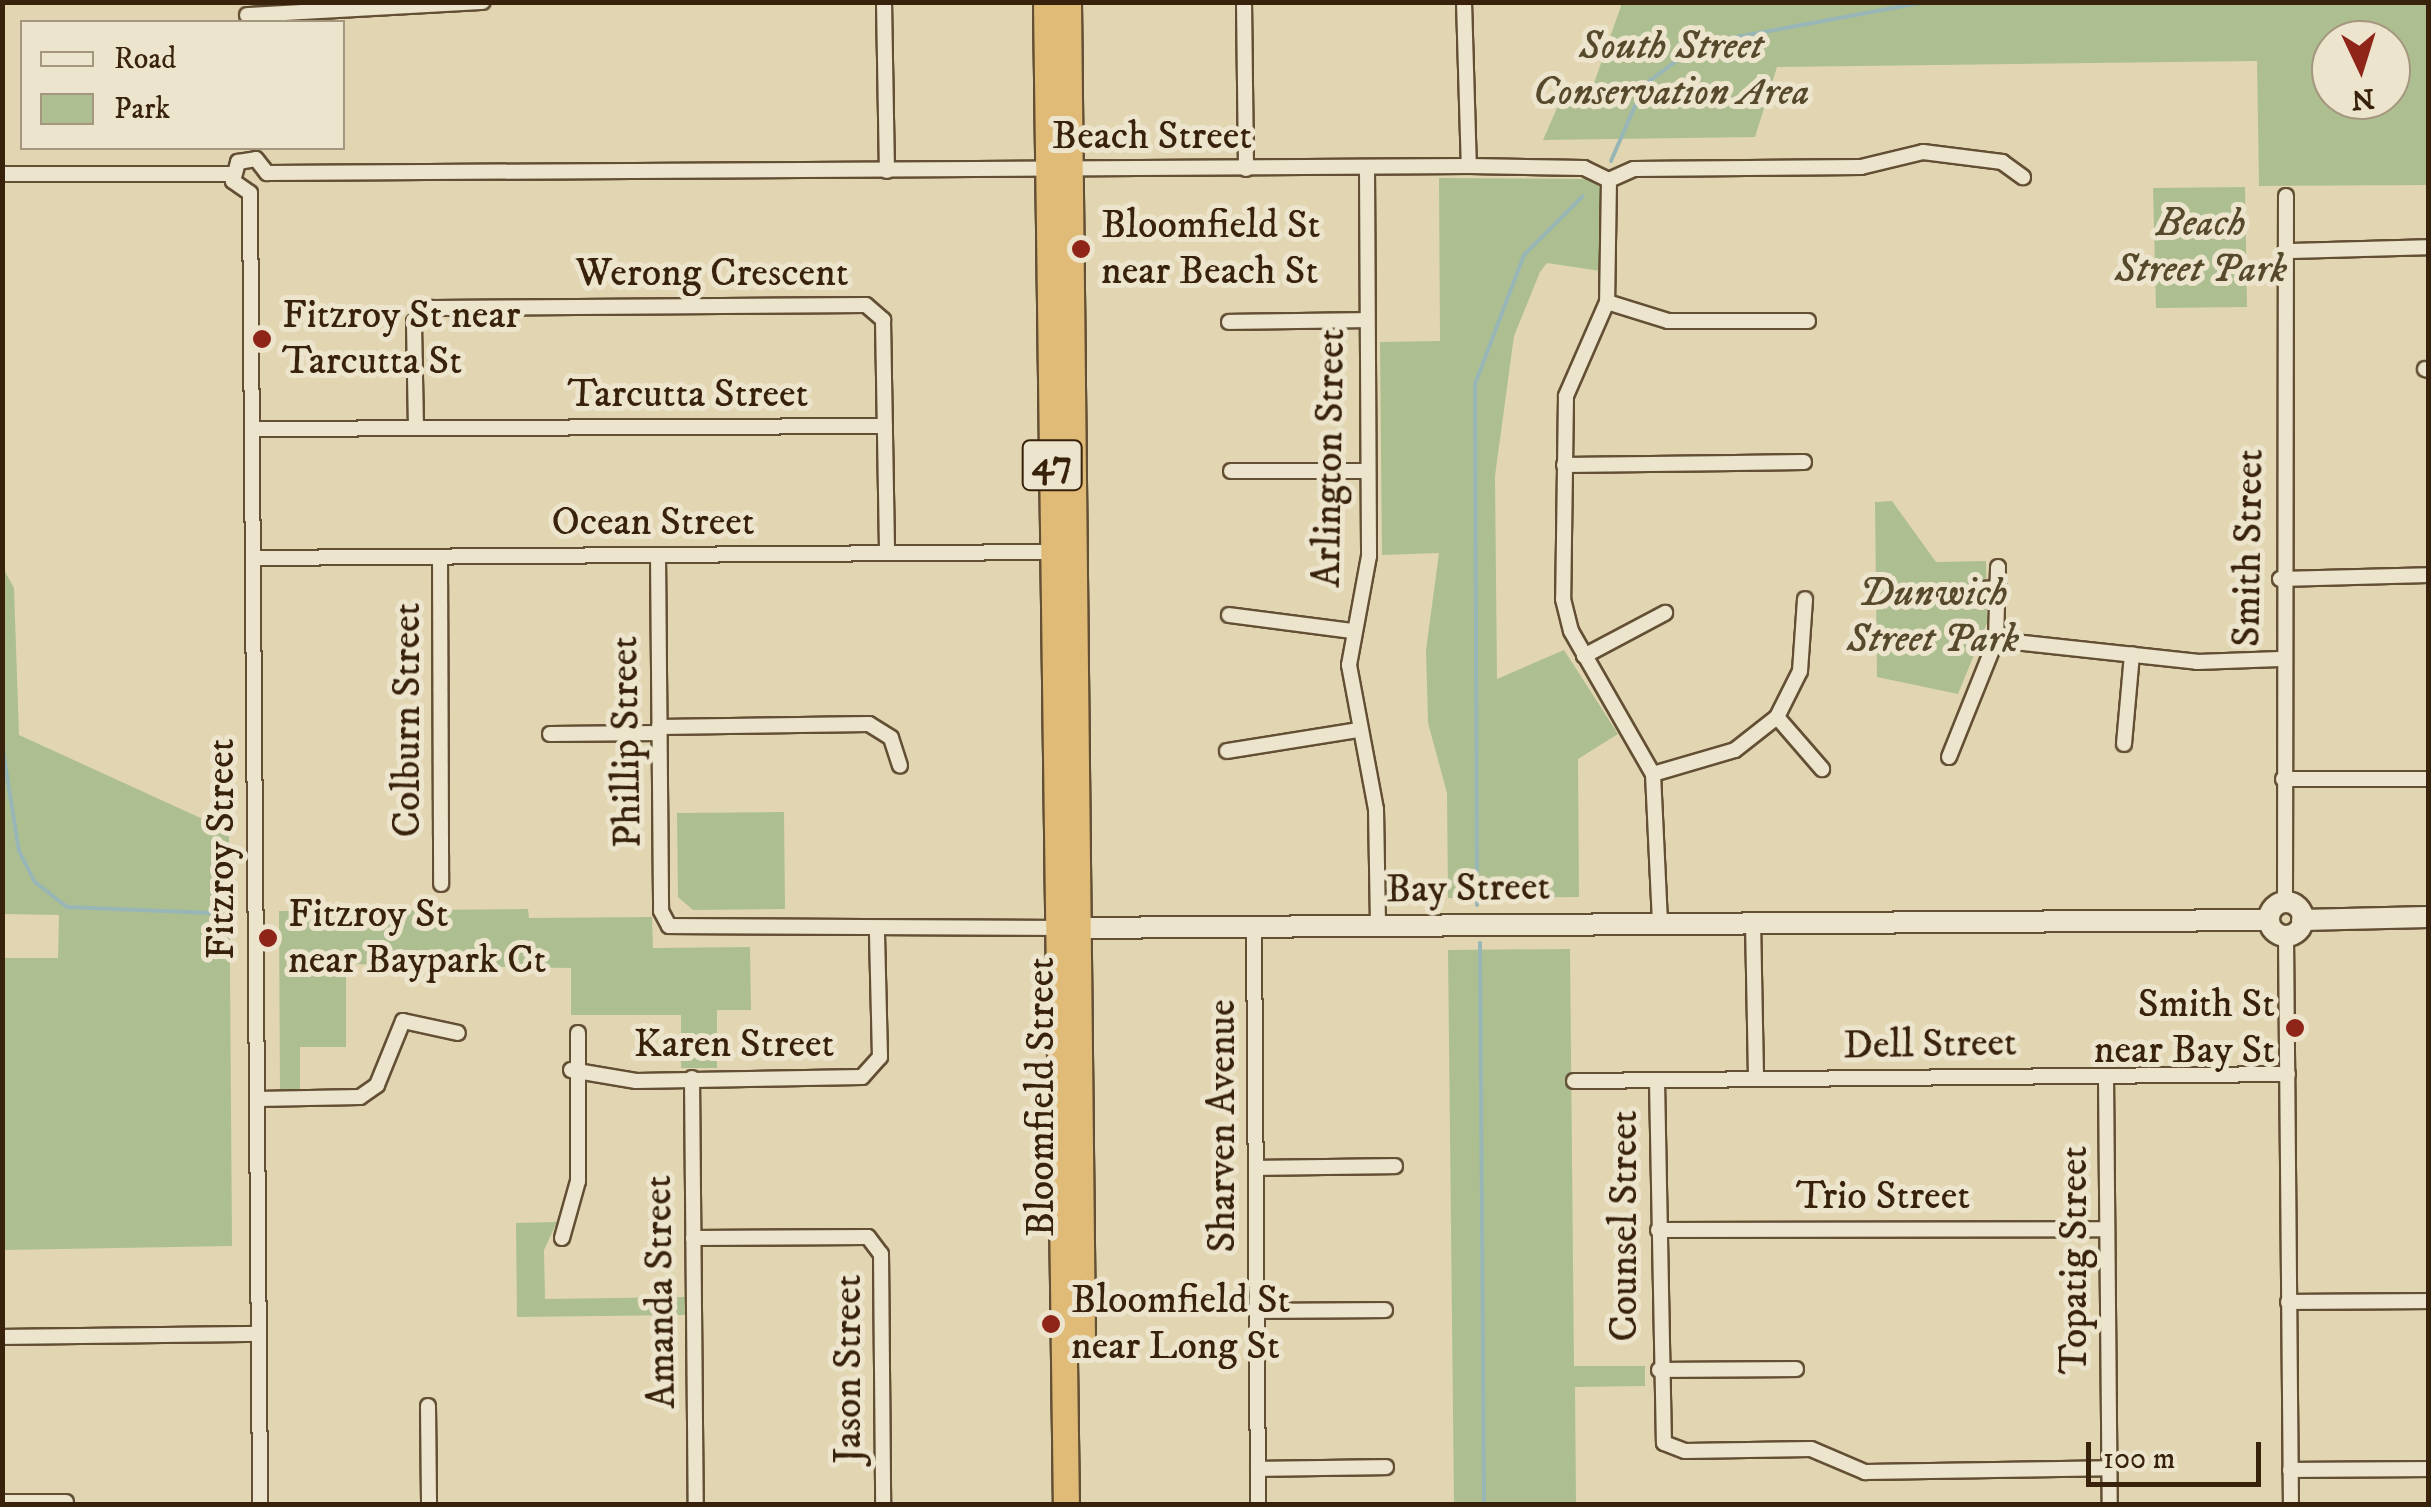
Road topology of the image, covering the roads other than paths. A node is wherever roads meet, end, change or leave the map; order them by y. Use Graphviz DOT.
graph roads {
  1 [pos="483,2"];
  2 [pos="884,2"];
  3 [pos="1046,2"];
  4 [pos="1068,2"];
  5 [pos="1244,2"];
  6 [pos="1464,2"];
  7 [pos="247,13"];
  8 [pos="250,153"];
  9 [pos="1469,166"];
  10 [pos="1367,168"];
  11 [pos="1246,169"];
  12 [pos="887,170"];
  13 [pos="1058,170"];
  14 [pos="2,174"];
  15 [pos="232,174"];
  16 [pos="267,174"];
  17 [pos="2024,177"];
  18 [pos="1608,180"];
  19 [pos="250,192"];
  20 [pos="2286,196"];
  21 [pos="2428,247"];
  22 [pos="2288,251"];
  23 [pos="1607,302"];
  24 [pos="1366,320"];
  25 [pos="1808,321"];
  26 [pos="1229,322"];
  27 [pos="885,426"];
  28 [pos="416,428"];
  29 [pos="252,429"];
  30 [pos="1804,462"];
  31 [pos="1564,465"];
  32 [pos="1230,471"];
  33 [pos="1368,471"];
  34 [pos="1054,552"];
  35 [pos="887,553"];
  36 [pos="658,555"];
  37 [pos="440,557"];
  38 [pos="253,558"];
  39 [pos="1998,567"];
  40 [pos="2428,574"];
  41 [pos="2280,579"];
  42 [pos="1999,588"];
  43 [pos="1980,589"];
  44 [pos="1805,599"];
  45 [pos="1665,613"];
  46 [pos="1229,615"];
  47 [pos="1354,631"];
  48 [pos="1996,640"];
  49 [pos="2132,654"];
  50 [pos="1584,656"];
  51 [pos="2280,659"];
  52 [pos="1778,717"];
  53 [pos="659,730"];
  54 [pos="1358,730"];
  55 [pos="550,734"];
  56 [pos="2124,744"];
  57 [pos="1227,751"];
  58 [pos="1949,757"];
  59 [pos="900,766"];
  60 [pos="1822,769"];
  61 [pos="1653,774"];
  62 [pos="2283,779"];
  63 [pos="2428,779"];
  64 [pos="442,884"];
  65 [pos="2286,903"];
  66 [pos="2428,918"];
  67 [pos="2269,920"];
  68 [pos="2302,920"];
  69 [pos="1753,921"];
  70 [pos="1660,922"];
  71 [pos="1378,925"];
  72 [pos="669,926"];
  73 [pos="1254,926"];
  74 [pos="1068,928"];
  75 [pos="877,930"];
  76 [pos="2286,936"];
  77 [pos="458,1033"];
  78 [pos="578,1033"];
  79 [pos="572,1070"];
  80 [pos="2288,1074"];
  81 [pos="2106,1076"];
  82 [pos="692,1078"];
  83 [pos="1756,1080"];
  84 [pos="1574,1081"];
  85 [pos="1657,1081"];
  86 [pos="257,1099"];
  87 [pos="1395,1166"];
  88 [pos="1256,1168"];
  89 [pos="2107,1229"];
  90 [pos="1658,1230"];
  91 [pos="562,1238"];
  92 [pos="694,1238"];
  93 [pos="2428,1300"];
  94 [pos="2288,1302"];
  95 [pos="1385,1310"];
  96 [pos="1257,1311"];
  97 [pos="258,1334"];
  98 [pos="2,1337"];
  99 [pos="1796,1369"];
  100 [pos="1659,1370"];
  101 [pos="428,1406"];
  102 [pos="1386,1467"];
  103 [pos="2109,1468"];
  104 [pos="2428,1469"];
  105 [pos="1258,1470"];
  106 [pos="2290,1470"];
  107 [pos="2,1502"];
  108 [pos="66,1502"];
  109 [pos="260,1504"];
  110 [pos="429,1504"];
  111 [pos="696,1504"];
  112 [pos="883,1504"];
  113 [pos="1066,1504"];
  114 [pos="1083,1504"];
  115 [pos="1258,1504"];
  116 [pos="2110,1504"];
  117 [pos="2291,1504"];
  1 -- 7 [label="street"];
  2 -- 12 [label="street"];
  3 -- 13 [label="highway, 47"];
  4 -- 13 [label="highway, 47"];
  5 -- 11 [label="street"];
  6 -- 9 [label="street"];
  8 -- 15 [label="street"];
  8 -- 16 [label="street"];
  9 -- 10 [label="street, Beach Street"];
  9 -- 18 [label="street, Beach Street"];
  10 -- 11 [label="street, Beach Street"];
  10 -- 24 [label="street, Arlington Street"];
  11 -- 13 [label="street, Beach Street"];
  12 -- 13 [label="street, Beach Street"];
  12 -- 16 [label="street, Beach Street"];
  13 -- 34 [label="highway, 47"];
  13 -- 74 [label="highway, 47"];
  14 -- 15 [label="street"];
  15 -- 19 [label="street"];
  16 -- 19 [label="street"];
  17 -- 18 [label="street, Beach Street"];
  18 -- 23 [label="street"];
  19 -- 29 [label="street, Fitzroy Street"];
  20 -- 22 [label="street, Smith Street"];
  21 -- 22 [label="street"];
  22 -- 41 [label="street, Smith Street"];
  23 -- 25 [label="street"];
  23 -- 31 [label="street"];
  24 -- 26 [label="street"];
  24 -- 33 [label="street, Arlington Street"];
  27 -- 28 [label="street, Tarcutta Street"];
  27 -- 28 [label="street, Werong Crescent"];
  27 -- 35 [label="street, Werong Crescent"];
  28 -- 29 [label="street, Tarcutta Street"];
  29 -- 38 [label="street, Fitzroy Street"];
  30 -- 31 [label="street"];
  31 -- 50 [label="street"];
  32 -- 33 [label="street"];
  33 -- 47 [label="street, Arlington Street"];
  34 -- 35 [label="street, Ocean Street"];
  34 -- 74 [label="highway, 47"];
  35 -- 36 [label="street, Ocean Street"];
  36 -- 37 [label="street, Ocean Street"];
  36 -- 53 [label="street, Phillip Street"];
  37 -- 38 [label="street, Ocean Street"];
  37 -- 64 [label="street, Colburn Street"];
  38 -- 86 [label="street, Fitzroy Street"];
  39 -- 42 [label="street"];
  40 -- 41 [label="street"];
  41 -- 51 [label="street, Smith Street"];
  42 -- 43 [label="street"];
  42 -- 48 [label="street"];
  44 -- 52 [label="street"];
  45 -- 50 [label="street"];
  46 -- 47 [label="street"];
  47 -- 54 [label="street, Arlington Street"];
  48 -- 49 [label="street"];
  48 -- 58 [label="street"];
  49 -- 51 [label="street"];
  49 -- 56 [label="street"];
  50 -- 61 [label="street"];
  51 -- 62 [label="street, Smith Street"];
  52 -- 60 [label="street"];
  52 -- 61 [label="street"];
  53 -- 55 [label="street"];
  53 -- 59 [label="street"];
  53 -- 72 [label="street, Phillip Street"];
  54 -- 57 [label="street"];
  54 -- 71 [label="street, Arlington Street"];
  61 -- 70 [label="street"];
  62 -- 63 [label="street"];
  62 -- 65 [label="street, Smith Street"];
  65 -- 67 [label="street"];
  65 -- 68 [label="street"];
  66 -- 68 [label="street"];
  67 -- 69 [label="street, Bay Street"];
  67 -- 76 [label="street"];
  68 -- 76 [label="street"];
  69 -- 70 [label="street, Bay Street"];
  69 -- 83 [label="street"];
  70 -- 71 [label="street, Bay Street"];
  71 -- 73 [label="street, Bay Street"];
  72 -- 75 [label="street, Bay Street"];
  73 -- 74 [label="street, Bay Street"];
  73 -- 88 [label="street, Sharven Avenue"];
  74 -- 75 [label="street, Bay Street"];
  74 -- 113 [label="highway, Bloomfield Street / 47"];
  74 -- 114 [label="highway, Bloomfield Street / 47"];
  75 -- 82 [label="street, Karen Street"];
  76 -- 80 [label="street"];
  77 -- 86 [label="street"];
  78 -- 79 [label="street"];
  79 -- 82 [label="street, Karen Street"];
  79 -- 91 [label="street"];
  80 -- 81 [label="street, Dell Street"];
  80 -- 94 [label="street"];
  81 -- 83 [label="street, Dell Street"];
  81 -- 89 [label="street, Topatig Street"];
  82 -- 92 [label="street, Amanda Street"];
  83 -- 85 [label="street, Dell Street"];
  84 -- 85 [label="street, Dell Street"];
  85 -- 90 [label="street, Counsel Street"];
  86 -- 97 [label="street, Fitzroy Street"];
  87 -- 88 [label="street"];
  88 -- 96 [label="street, Sharven Avenue"];
  89 -- 90 [label="street, Trio Street"];
  89 -- 103 [label="street, Topatig Street"];
  90 -- 100 [label="street, Counsel Street"];
  92 -- 111 [label="street, Amanda Street"];
  92 -- 112 [label="street, Jason Street"];
  93 -- 94 [label="street"];
  94 -- 106 [label="street"];
  95 -- 96 [label="street"];
  96 -- 105 [label="street, Sharven Avenue"];
  97 -- 98 [label="street"];
  97 -- 109 [label="street, Fitzroy Street"];
  99 -- 100 [label="street"];
  100 -- 103 [label="street, Counsel Street"];
  101 -- 110 [label="street"];
  102 -- 105 [label="street"];
  103 -- 116 [label="street, Topatig Street"];
  104 -- 106 [label="street"];
  105 -- 115 [label="street, Sharven Avenue"];
  106 -- 117 [label="street"];
  107 -- 108 [label="street"];
}
